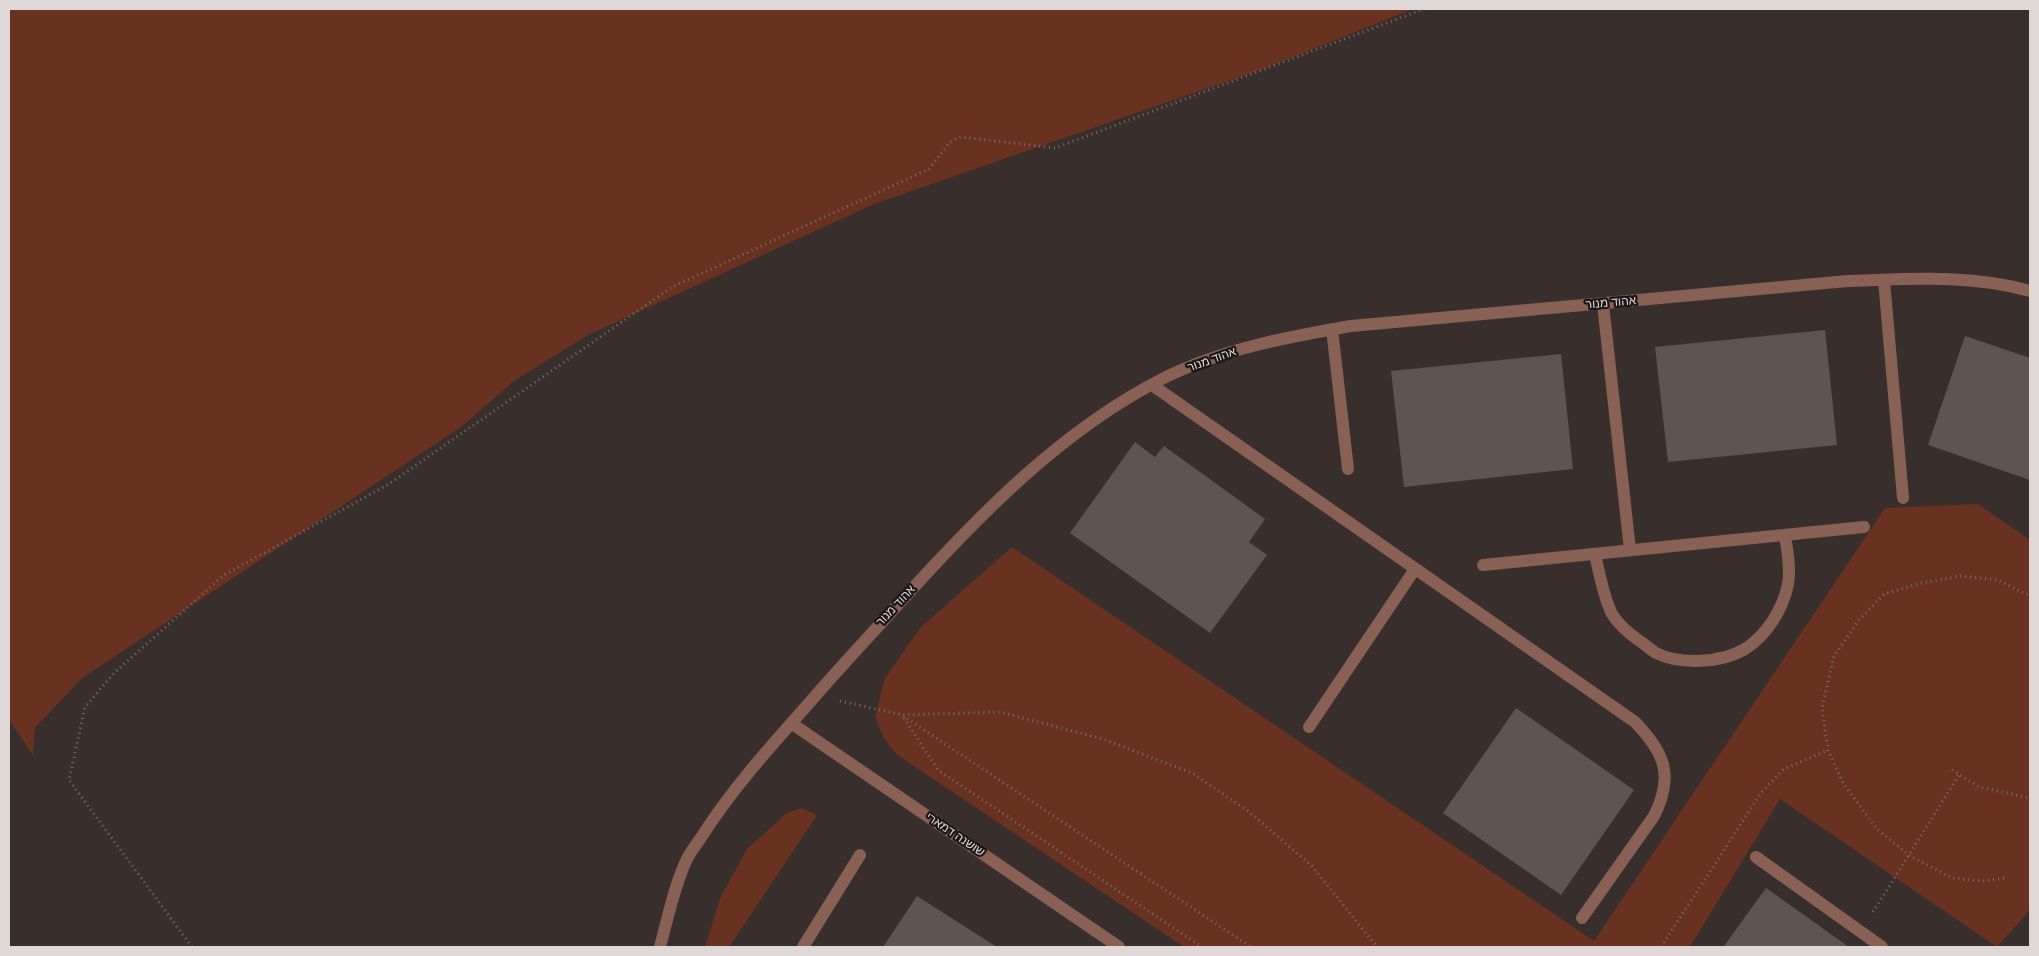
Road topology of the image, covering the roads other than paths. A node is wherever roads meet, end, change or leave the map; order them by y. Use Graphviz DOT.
graph roads {
  1 [pos="1884,280"];
  2 [pos="2030,291"];
  3 [pos="1603,304"];
  4 [pos="1332,329"];
  5 [pos="1152,385"];
  6 [pos="1348,469"];
  7 [pos="1903,498"];
  8 [pos="1864,527"];
  9 [pos="1785,535"];
  10 [pos="1630,550"];
  11 [pos="1595,554"];
  12 [pos="1483,565"];
  13 [pos="1415,569"];
  14 [pos="791,723"];
  15 [pos="1309,727"];
  16 [pos="860,856"];
  17 [pos="1756,858"];
  18 [pos="1582,918"];
  19 [pos="660,947"];
  20 [pos="803,947"];
  21 [pos="1120,947"];
  22 [pos="1882,947"];
  1 -- 2 [label="street, אהוד מנור"];
  1 -- 3 [label="street, אהוד מנור"];
  1 -- 7 [label="street"];
  3 -- 4 [label="street, אהוד מנור"];
  3 -- 10 [label="street"];
  4 -- 5 [label="street, אהוד מנור"];
  4 -- 6 [label="street"];
  5 -- 13 [label="street"];
  5 -- 14 [label="street, אהוד מנור"];
  8 -- 9 [label="street"];
  9 -- 10 [label="street"];
  9 -- 11 [label="street"];
  10 -- 11 [label="street"];
  11 -- 12 [label="street"];
  13 -- 15 [label="street"];
  13 -- 18 [label="street"];
  14 -- 19 [label="street, אהוד מנור"];
  14 -- 21 [label="street, שושנה דמארי"];
  16 -- 20 [label="street"];
  17 -- 22 [label="street"];
}
